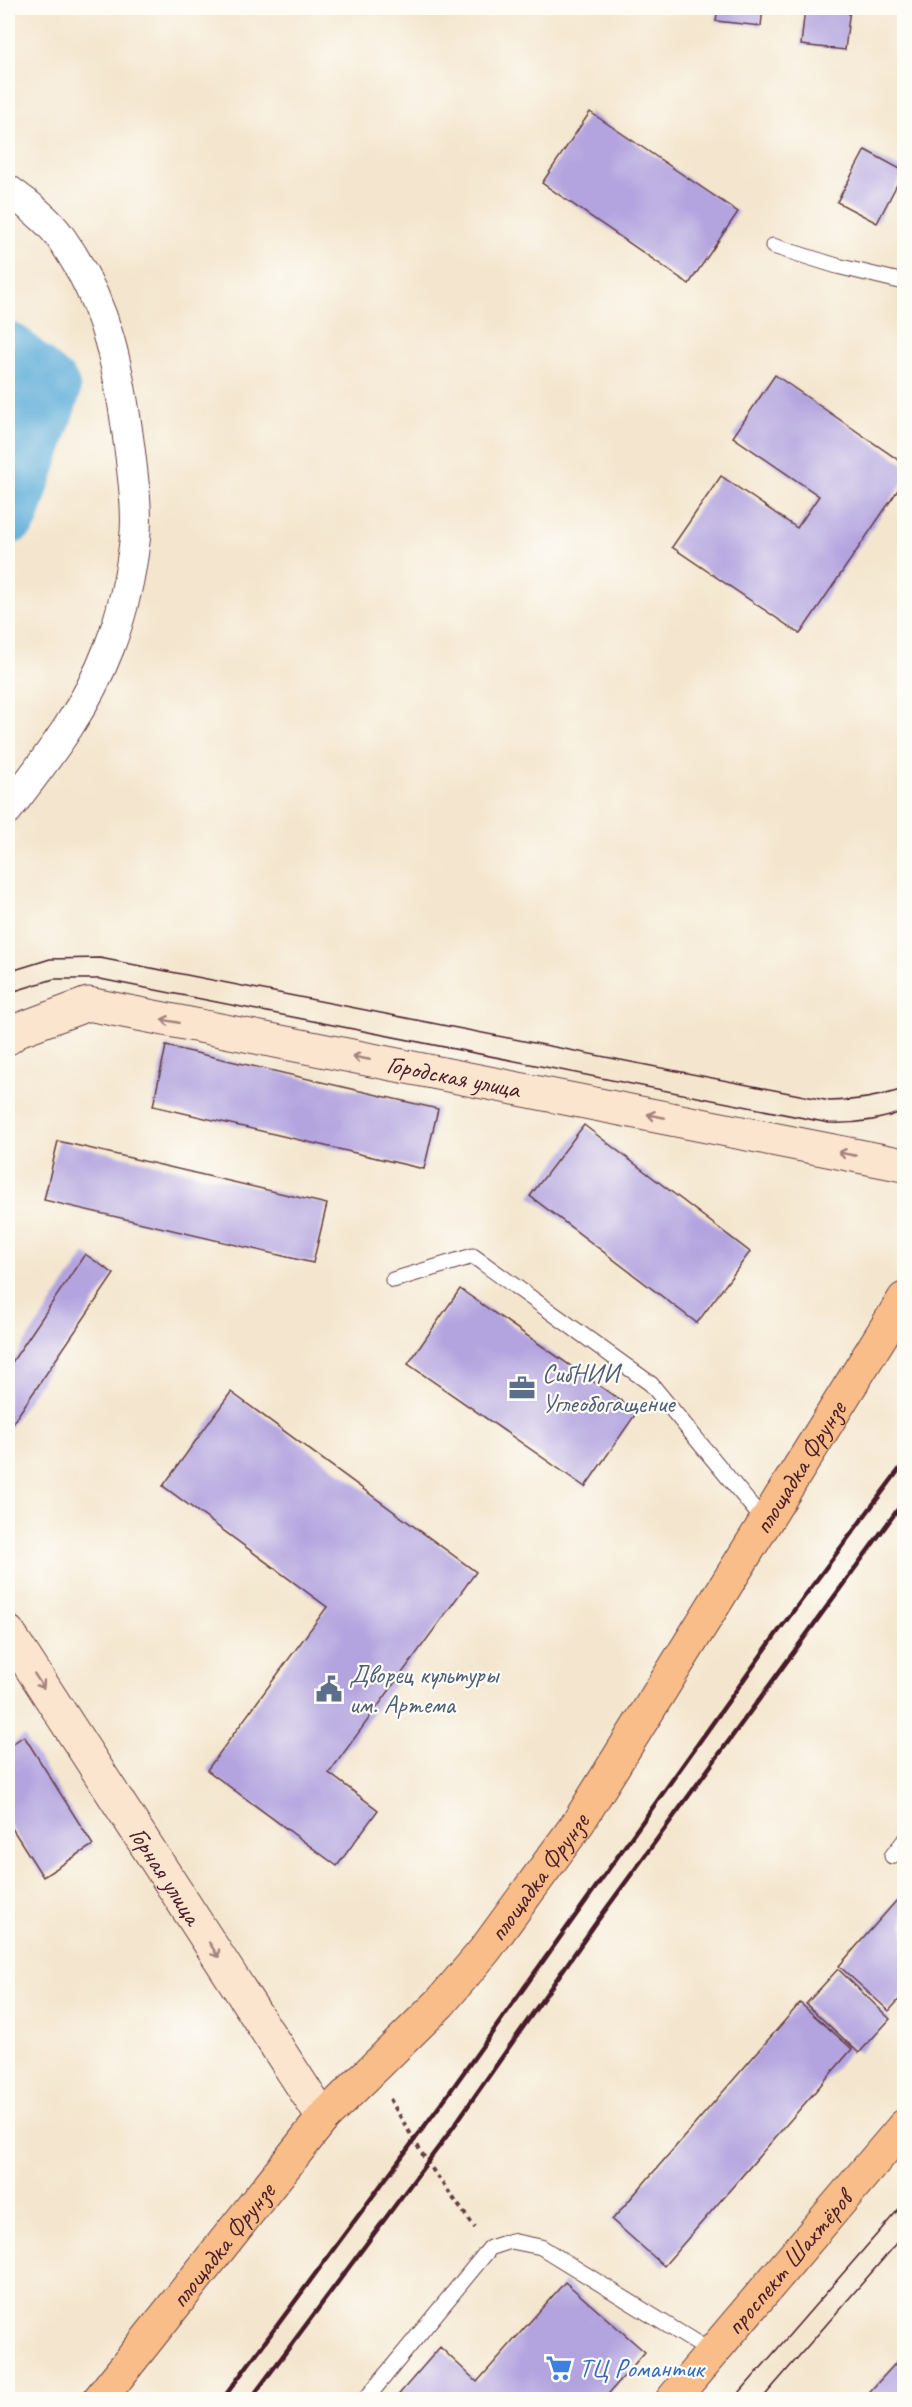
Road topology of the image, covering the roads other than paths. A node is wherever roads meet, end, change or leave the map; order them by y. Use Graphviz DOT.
graph roads {
  1 [pos="8,189"];
  2 [pos="773,246"];
  3 [pos="904,282"];
  4 [pos="8,809"];
  5 [pos="8,1038"];
  6 [pos="904,1165"];
  7 [pos="393,1280"];
  8 [pos="904,1299"];
  9 [pos="765,1522"];
  10 [pos="8,1632"];
  11 [pos="904,1841"];
  12 [pos="892,1856"];
  13 [pos="323,2118"];
  14 [pos="904,2126"];
  15 [pos="711,2352"];
  16 [pos="99,2400"];
  17 [pos="365,2400"];
  18 [pos="672,2400"];
  1 -- 4 [label="street"];
  2 -- 3 [label="lane"];
  6 -- 5 [label="main road, Городская улица, one-way"];
  7 -- 9 [label="lane"];
  8 -- 9 [label="main road, площадка Фрунзе"];
  9 -- 13 [label="main road, площадка Фрунзе"];
  10 -- 13 [label="main road, Горная улица, one-way"];
  11 -- 12 [label="lane"];
  13 -- 16 [label="main road, площадка Фрунзе"];
  14 -- 15 [label="main road, проспект Шахтёров"];
  15 -- 17 [label="lane"];
  15 -- 18 [label="main road, проспект Шахтёров"];
}
